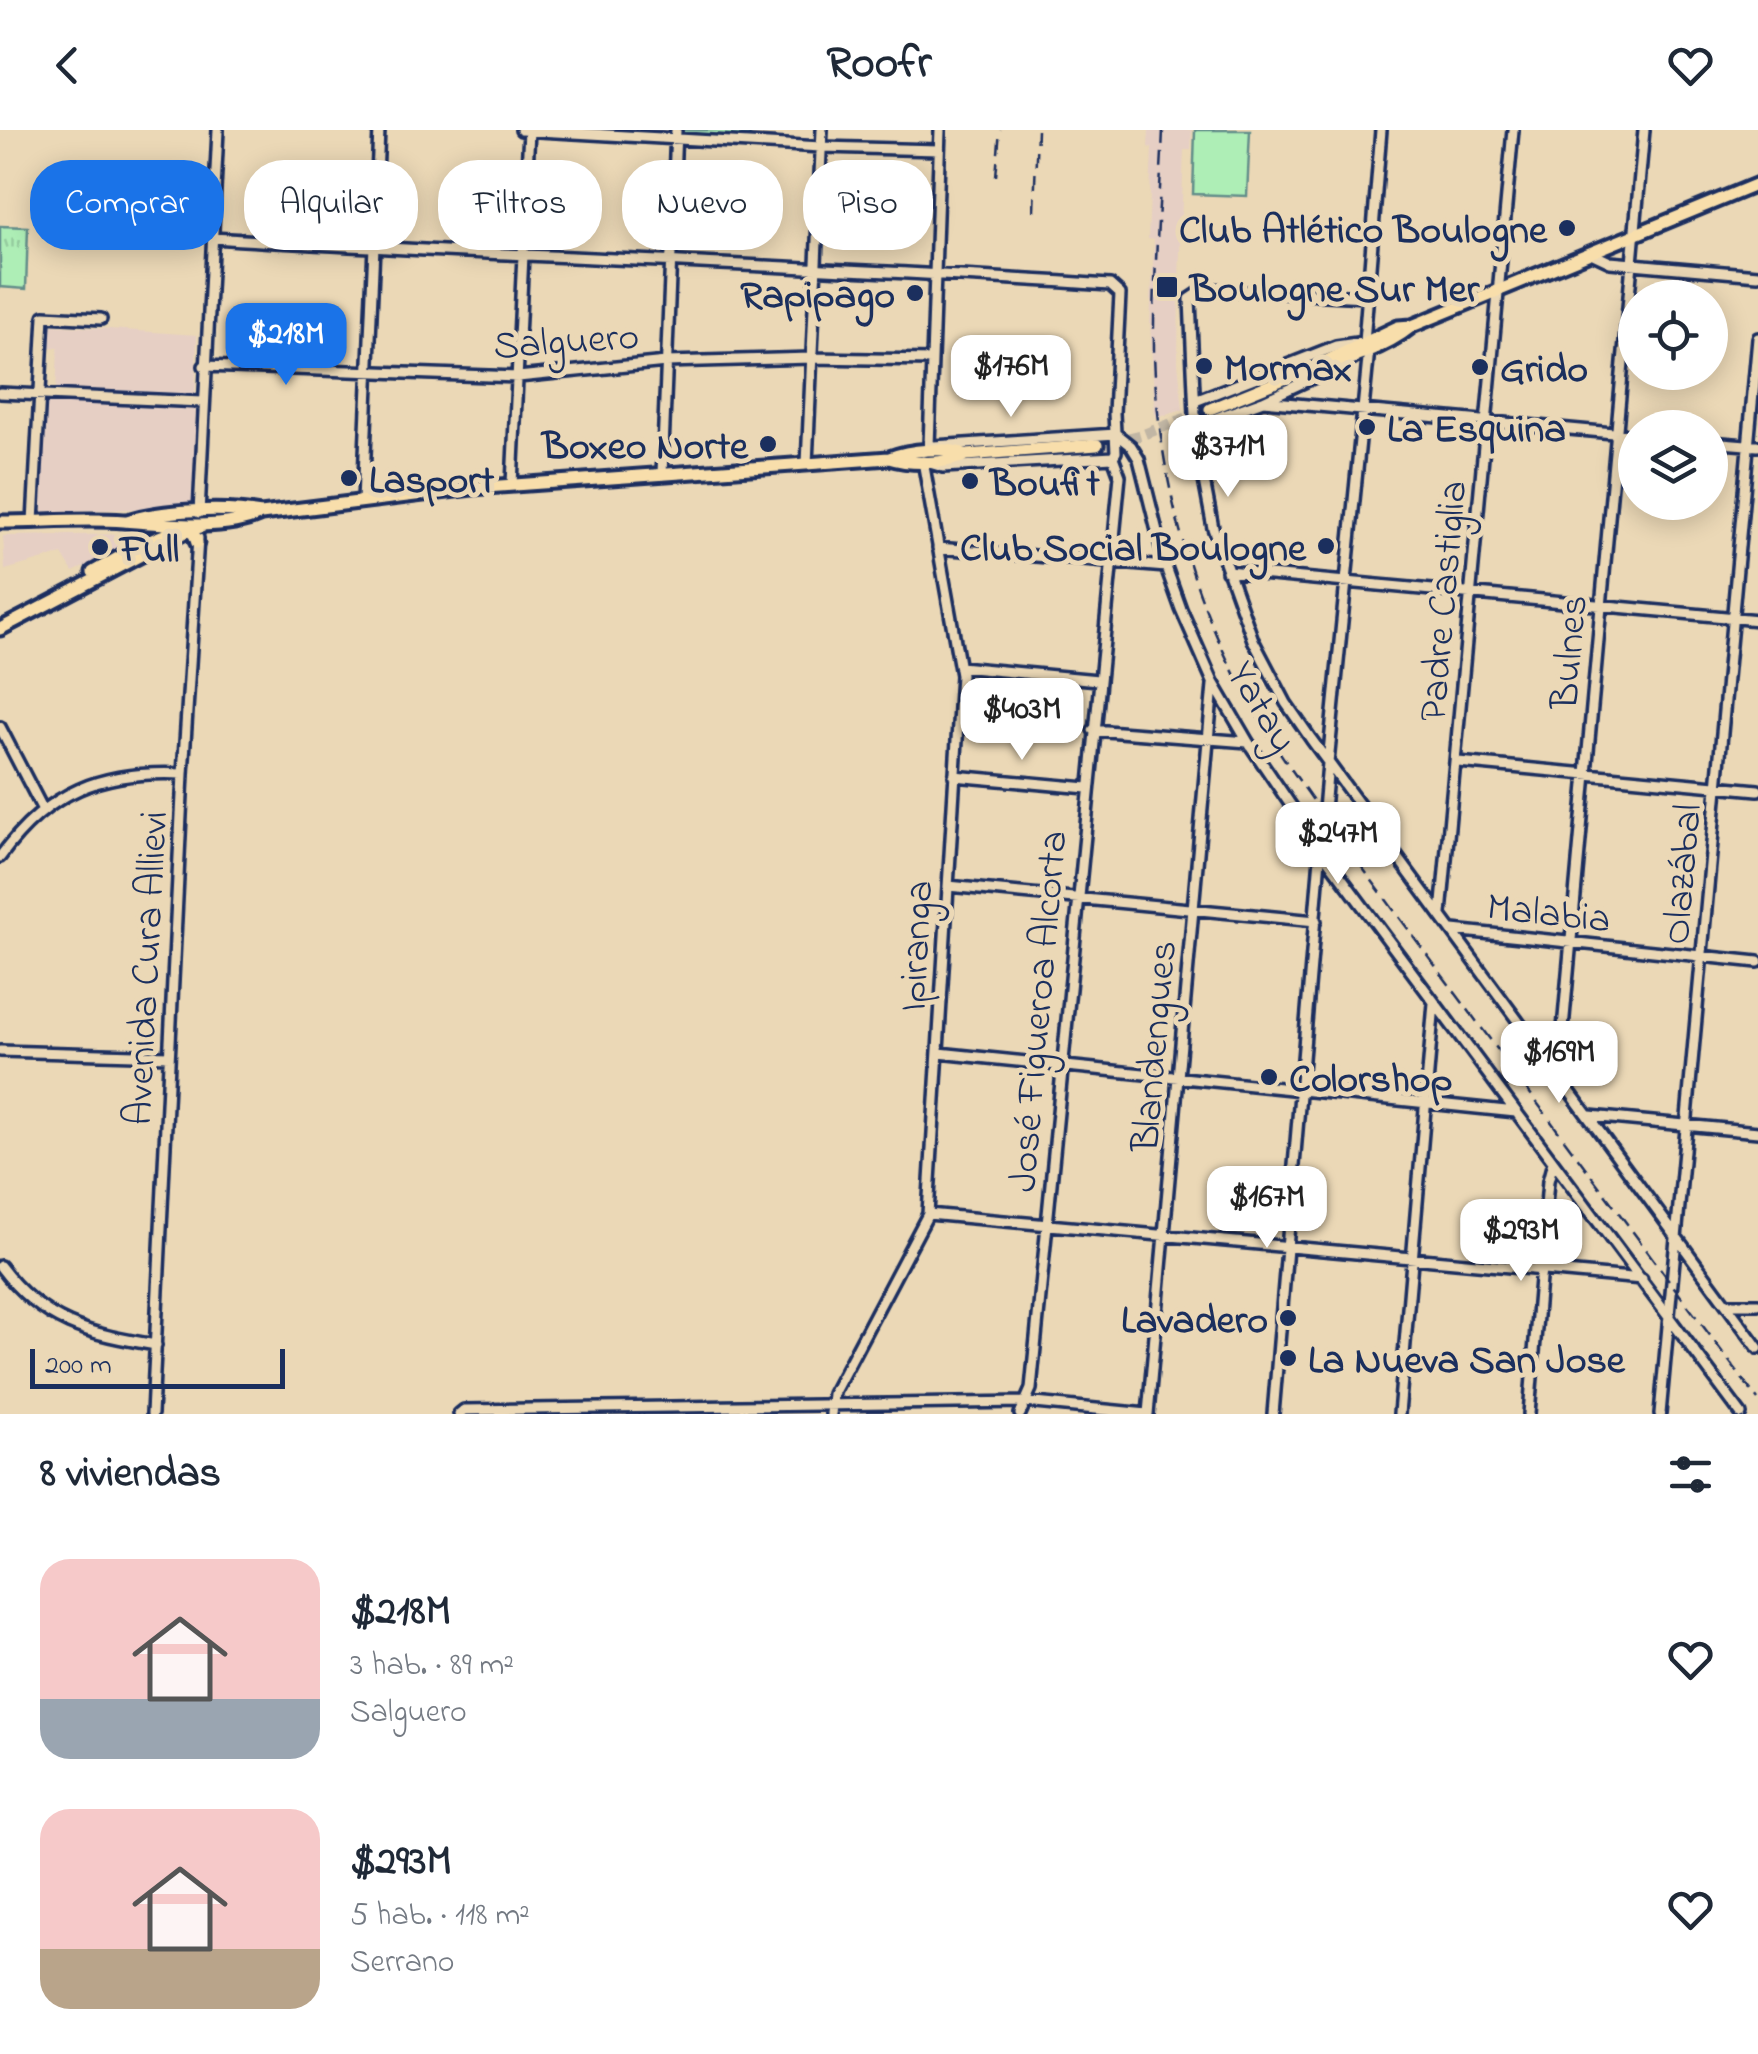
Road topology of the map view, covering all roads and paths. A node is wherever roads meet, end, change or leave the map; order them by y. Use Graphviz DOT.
graph roads {
  1 [pos="218,130"];
  2 [pos="379,130"];
  3 [pos="526,130"];
  4 [pos="754,130"];
  5 [pos="822,130"];
  6 [pos="940,130"];
  7 [pos="1380,130"];
  8 [pos="1513,130"];
  9 [pos="1644,130"];
  10 [pos="676,134"];
  11 [pos="754,143"];
  12 [pos="821,147"];
  13 [pos="939,150"];
  14 [pos="216,160"];
  15 [pos="378,160"];
  16 [pos="1758,184"];
  17 [pos="1635,236"];
  18 [pos="211,250"];
  19 [pos="376,250"];
  20 [pos="413,250"];
  21 [pos="1593,254"];
  22 [pos="524,256"];
  23 [pos="671,263"];
  24 [pos="1632,264"];
  25 [pos="816,269"];
  26 [pos="935,274"];
  27 [pos="1758,275"];
  28 [pos="1498,292"];
  29 [pos="1367,296"];
  30 [pos="101,319"];
  31 [pos="1758,338"];
  32 [pos="1366,345"];
  33 [pos="811,358"];
  34 [pos="932,360"];
  35 [pos="666,362"];
  36 [pos="204,366"];
  37 [pos="368,371"];
  38 [pos="518,377"];
  39 [pos="0,393"];
  40 [pos="38,395"];
  41 [pos="1263,401"];
  42 [pos="202,402"];
  43 [pos="1195,402"];
  44 [pos="1210,409"];
  45 [pos="1363,410"];
  46 [pos="1486,422"];
  47 [pos="1197,425"];
  48 [pos="1116,434"];
  49 [pos="1617,434"];
  50 [pos="1728,444"];
  51 [pos="1097,445"];
  52 [pos="1753,446"];
  53 [pos="925,453"];
  54 [pos="1113,457"];
  55 [pos="807,464"];
  56 [pos="662,474"];
  57 [pos="512,484"];
  58 [pos="363,501"];
  59 [pos="0,513"];
  60 [pos="198,513"];
  61 [pos="261,514"];
  62 [pos="125,521"];
  63 [pos="0,522"];
  64 [pos="18,522"];
  65 [pos="33,522"];
  66 [pos="218,522"];
  67 [pos="150,525"];
  68 [pos="204,527"];
  69 [pos="182,535"];
  70 [pos="147,544"];
  71 [pos="197,544"];
  72 [pos="938,548"];
  73 [pos="195,558"];
  74 [pos="1110,561"];
  75 [pos="1166,566"];
  76 [pos="1227,571"];
  77 [pos="1346,582"];
  78 [pos="1472,594"];
  79 [pos="1601,606"];
  80 [pos="1731,617"];
  81 [pos="0,620"];
  82 [pos="1758,620"];
  83 [pos="0,629"];
  84 [pos="960,667"];
  85 [pos="1098,680"];
  86 [pos="1213,682"];
  87 [pos="0,726"];
  88 [pos="1094,730"];
  89 [pos="1209,739"];
  90 [pos="1248,742"];
  91 [pos="1458,762"];
  92 [pos="1328,763"];
  93 [pos="183,774"];
  94 [pos="1586,774"];
  95 [pos="954,776"];
  96 [pos="1717,786"];
  97 [pos="1087,788"];
  98 [pos="1758,790"];
  99 [pos="43,810"];
  100 [pos="1321,850"];
  101 [pos="0,858"];
  102 [pos="948,886"];
  103 [pos="1077,900"];
  104 [pos="1194,910"];
  105 [pos="1441,914"];
  106 [pos="1316,921"];
  107 [pos="1453,930"];
  108 [pos="1571,945"];
  109 [pos="1703,956"];
  110 [pos="1758,962"];
  111 [pos="1434,1003"];
  112 [pos="0,1051"];
  113 [pos="939,1054"];
  114 [pos="170,1056"];
  115 [pos="1062,1066"];
  116 [pos="1558,1073"];
  117 [pos="1178,1079"];
  118 [pos="1301,1091"];
  119 [pos="1426,1104"];
  120 [pos="1516,1112"];
  121 [pos="1590,1116"];
  122 [pos="1686,1126"];
  123 [pos="1758,1132"];
  124 [pos="1553,1162"];
  125 [pos="928,1214"];
  126 [pos="1046,1224"];
  127 [pos="1166,1238"];
  128 [pos="1676,1238"];
  129 [pos="1286,1246"];
  130 [pos="1413,1257"];
  131 [pos="0,1266"];
  132 [pos="1542,1268"];
  133 [pos="1642,1278"];
  134 [pos="1726,1304"];
  135 [pos="1758,1304"];
  136 [pos="1668,1314"];
  137 [pos="156,1345"];
  138 [pos="1758,1348"];
  139 [pos="1025,1402"];
  140 [pos="831,1408"];
  141 [pos="727,1410"];
  142 [pos="607,1411"];
  143 [pos="460,1412"];
  144 [pos="152,1414"];
  145 [pos="1020,1414"];
  146 [pos="1148,1414"];
  147 [pos="1273,1414"];
  148 [pos="1399,1414"];
  149 [pos="1529,1414"];
  150 [pos="1660,1414"];
  151 [pos="1741,1414"];
  1 -- 14 [label="street"];
  2 -- 15 [label="street"];
  3 -- 10 [label="street"];
  3 -- 22 [label="street"];
  4 -- 11 [label="street"];
  5 -- 12 [label="street"];
  6 -- 13 [label="street, Ipiranga"];
  7 -- 29 [label="street"];
  8 -- 28 [label="street, Padre Castiglia"];
  9 -- 17 [label="street, Bulnes"];
  10 -- 11 [label="street"];
  10 -- 23 [label="street"];
  11 -- 12 [label="street"];
  12 -- 13 [label="street"];
  12 -- 25 [label="street"];
  13 -- 26 [label="street, Ipiranga"];
  16 -- 17 [label="main road"];
  17 -- 21 [label="main road"];
  17 -- 24 [label="street, Bulnes"];
  18 -- 36 [label="street"];
  19 -- 37 [label="street"];
  20 -- 22 [label="street"];
  21 -- 24 [label="street"];
  21 -- 28 [label="main road"];
  22 -- 23 [label="street"];
  22 -- 38 [label="street"];
  23 -- 25 [label="street"];
  23 -- 35 [label="street"];
  24 -- 27 [label="street"];
  24 -- 49 [label="street, Bulnes"];
  25 -- 26 [label="street"];
  25 -- 33 [label="street"];
  26 -- 34 [label="street, Ipiranga"];
  26 -- 48 [label="street, José Figueroa Alcorta"];
  28 -- 32 [label="main road"];
  28 -- 46 [label="street, Padre Castiglia"];
  29 -- 32 [label="street"];
  29 -- 43 [label="street"];
  30 -- 40 [label="street"];
  31 -- 52 [label="street, Olazábal"];
  32 -- 41 [label="street"];
  32 -- 43 [label="street"];
  32 -- 44 [label="main road"];
  32 -- 45 [label="street"];
  33 -- 34 [label="street, Salguero"];
  33 -- 35 [label="street, Salguero"];
  33 -- 55 [label="street"];
  34 -- 53 [label="street, Ipiranga"];
  35 -- 38 [label="street, Salguero"];
  35 -- 56 [label="street"];
  36 -- 37 [label="street, Salguero"];
  36 -- 42 [label="street"];
  37 -- 38 [label="street, Salguero"];
  37 -- 58 [label="street"];
  38 -- 57 [label="street"];
  39 -- 40 [label="street"];
  40 -- 42 [label="street"];
  40 -- 65 [label="street"];
  41 -- 45 [label="street"];
  41 -- 47 [label="street"];
  42 -- 60 [label="street"];
  43 -- 47 [label="street"];
  45 -- 46 [label="street"];
  45 -- 77 [label="street"];
  46 -- 49 [label="street"];
  46 -- 78 [label="street, Padre Castiglia"];
  47 -- 76 [label="street"];
  48 -- 53 [label="street"];
  48 -- 54 [label="street, José Figueroa Alcorta"];
  48 -- 75 [label="street, Yatay"];
  49 -- 79 [label="street, Bulnes"];
  50 -- 52 [label="street"];
  51 -- 53 [label="main road"];
  52 -- 80 [label="street, Olazábal"];
  53 -- 54 [label="street"];
  53 -- 55 [label="main road"];
  53 -- 72 [label="street, Ipiranga"];
  54 -- 74 [label="street, José Figueroa Alcorta"];
  55 -- 56 [label="main road"];
  56 -- 57 [label="main road"];
  57 -- 58 [label="main road"];
  58 -- 61 [label="main road"];
  59 -- 64 [label="main road"];
  60 -- 61 [label="main road"];
  60 -- 62 [label="main road"];
  61 -- 66 [label="main road"];
  62 -- 65 [label="main road"];
  62 -- 67 [label="main road"];
  63 -- 64 [label="main road"];
  64 -- 65 [label="main road"];
  66 -- 67 [label="main road"];
  66 -- 68 [label="main road"];
  67 -- 70 [label="main road"];
  68 -- 69 [label="main road"];
  68 -- 71 [label="street, Avenida Cura Allievi"];
  69 -- 70 [label="main road"];
  69 -- 71 [label="main road"];
  69 -- 73 [label="main road"];
  69 -- 83 [label="main road"];
  70 -- 81 [label="main road"];
  71 -- 73 [label="street, Avenida Cura Allievi"];
  72 -- 74 [label="street"];
  72 -- 84 [label="street, Ipiranga"];
  73 -- 93 [label="street, Avenida Cura Allievi"];
  74 -- 75 [label="street"];
  74 -- 85 [label="street, José Figueroa Alcorta"];
  75 -- 86 [label="street, Yatay"];
  76 -- 77 [label="street"];
  76 -- 92 [label="street"];
  77 -- 78 [label="street"];
  77 -- 92 [label="street"];
  78 -- 79 [label="street"];
  78 -- 91 [label="street, Padre Castiglia"];
  79 -- 80 [label="street"];
  79 -- 94 [label="street, Bulnes"];
  80 -- 82 [label="street"];
  80 -- 96 [label="street, Olazábal"];
  84 -- 85 [label="street"];
  84 -- 95 [label="street, Ipiranga"];
  85 -- 88 [label="street, José Figueroa Alcorta"];
  86 -- 89 [label="street, Blandengues"];
  86 -- 90 [label="street, Yatay"];
  87 -- 99 [label="street"];
  88 -- 89 [label="street"];
  88 -- 97 [label="street, José Figueroa Alcorta"];
  89 -- 90 [label="street"];
  89 -- 104 [label="street, Blandengues"];
  90 -- 100 [label="street, Yatay"];
  91 -- 94 [label="street"];
  91 -- 105 [label="street, Padre Castiglia"];
  92 -- 100 [label="street"];
  92 -- 105 [label="street"];
  93 -- 99 [label="street"];
  93 -- 114 [label="street, Avenida Cura Allievi"];
  94 -- 96 [label="street"];
  94 -- 108 [label="street, Bulnes"];
  95 -- 97 [label="street"];
  95 -- 102 [label="street, Ipiranga"];
  96 -- 98 [label="street"];
  96 -- 109 [label="street, Olazábal"];
  97 -- 103 [label="street, José Figueroa Alcorta"];
  99 -- 101 [label="street"];
  100 -- 106 [label="street"];
  100 -- 111 [label="street, Yatay"];
  102 -- 103 [label="street"];
  102 -- 113 [label="street, Ipiranga"];
  103 -- 104 [label="street"];
  103 -- 115 [label="street, José Figueroa Alcorta"];
  104 -- 106 [label="street"];
  104 -- 117 [label="street, Blandengues"];
  105 -- 107 [label="street"];
  106 -- 118 [label="street"];
  107 -- 108 [label="street, Malabia"];
  107 -- 116 [label="street"];
  108 -- 109 [label="street, Malabia"];
  108 -- 116 [label="street, Bulnes"];
  109 -- 110 [label="street, Malabia"];
  109 -- 122 [label="street, Olazábal"];
  111 -- 119 [label="street"];
  111 -- 120 [label="street, Yatay"];
  112 -- 114 [label="street"];
  113 -- 115 [label="street"];
  113 -- 125 [label="street, Ipiranga"];
  114 -- 137 [label="street, Avenida Cura Allievi"];
  115 -- 117 [label="street"];
  115 -- 126 [label="street, José Figueroa Alcorta"];
  116 -- 121 [label="street"];
  117 -- 118 [label="street"];
  117 -- 127 [label="street, Blandengues"];
  118 -- 119 [label="street"];
  118 -- 129 [label="street"];
  119 -- 120 [label="street"];
  119 -- 130 [label="street"];
  120 -- 124 [label="street, Yatay"];
  121 -- 122 [label="street"];
  121 -- 128 [label="street"];
  122 -- 123 [label="street"];
  122 -- 128 [label="street, Olazábal"];
  124 -- 132 [label="street"];
  124 -- 133 [label="street, Yatay"];
  125 -- 126 [label="street"];
  125 -- 140 [label="street, Ipiranga"];
  126 -- 127 [label="street"];
  126 -- 139 [label="street, José Figueroa Alcorta"];
  127 -- 129 [label="street"];
  127 -- 146 [label="street, Blandengues"];
  128 -- 134 [label="street"];
  128 -- 136 [label="street, Olazábal"];
  129 -- 130 [label="street"];
  129 -- 147 [label="street"];
  130 -- 132 [label="street"];
  130 -- 148 [label="street"];
  131 -- 137 [label="street"];
  132 -- 133 [label="street"];
  132 -- 149 [label="street"];
  133 -- 136 [label="street, Yatay"];
  134 -- 135 [label="street"];
  134 -- 138 [label="street"];
  136 -- 150 [label="street, Olazábal"];
  136 -- 151 [label="street, Yatay"];
  137 -- 144 [label="street, Avenida Cura Allievi"];
  139 -- 140 [label="street"];
  139 -- 145 [label="street, José Figueroa Alcorta"];
  139 -- 146 [label="street"];
  140 -- 141 [label="street"];
  141 -- 142 [label="street"];
  142 -- 143 [label="street"];
}
